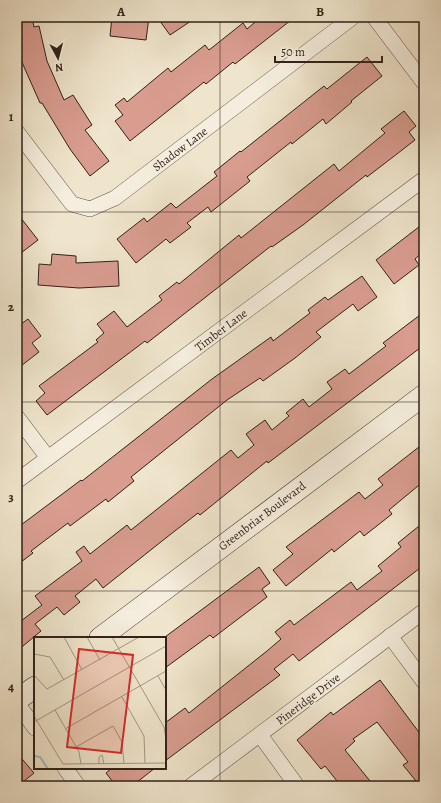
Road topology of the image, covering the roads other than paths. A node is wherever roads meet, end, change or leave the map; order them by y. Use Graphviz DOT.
graph roads {
  1 [pos="353,17"];
  2 [pos="374,17"];
  3 [pos="424,83"];
  4 [pos="17,132"];
  5 [pos="424,179"];
  6 [pos="424,395"];
  7 [pos="17,417"];
  8 [pos="48,458"];
  9 [pos="17,481"];
  10 [pos="424,611"];
  11 [pos="390,636"];
  12 [pos="101,637"];
  13 [pos="424,682"];
  14 [pos="34,688"];
  15 [pos="17,702"];
  16 [pos="34,727"];
  17 [pos="260,735"];
  18 [pos="66,769"];
  19 [pos="78,786"];
  20 [pos="191,786"];
  21 [pos="297,786"];
  1 -- 4 [label="street, Shadow Lane"];
  2 -- 3 [label="street"];
  5 -- 8 [label="street, Timber Lane"];
  6 -- 12 [label="street, Greenbriar Boulevard"];
  7 -- 8 [label="street"];
  8 -- 9 [label="street, Timber Lane"];
  10 -- 11 [label="street, Pineridge Drive"];
  11 -- 13 [label="street"];
  11 -- 17 [label="street, Pineridge Drive"];
  14 -- 15 [label="street"];
  15 -- 16 [label="street"];
  17 -- 20 [label="street, Pineridge Drive"];
  17 -- 21 [label="street"];
  18 -- 19 [label="street"];
}
